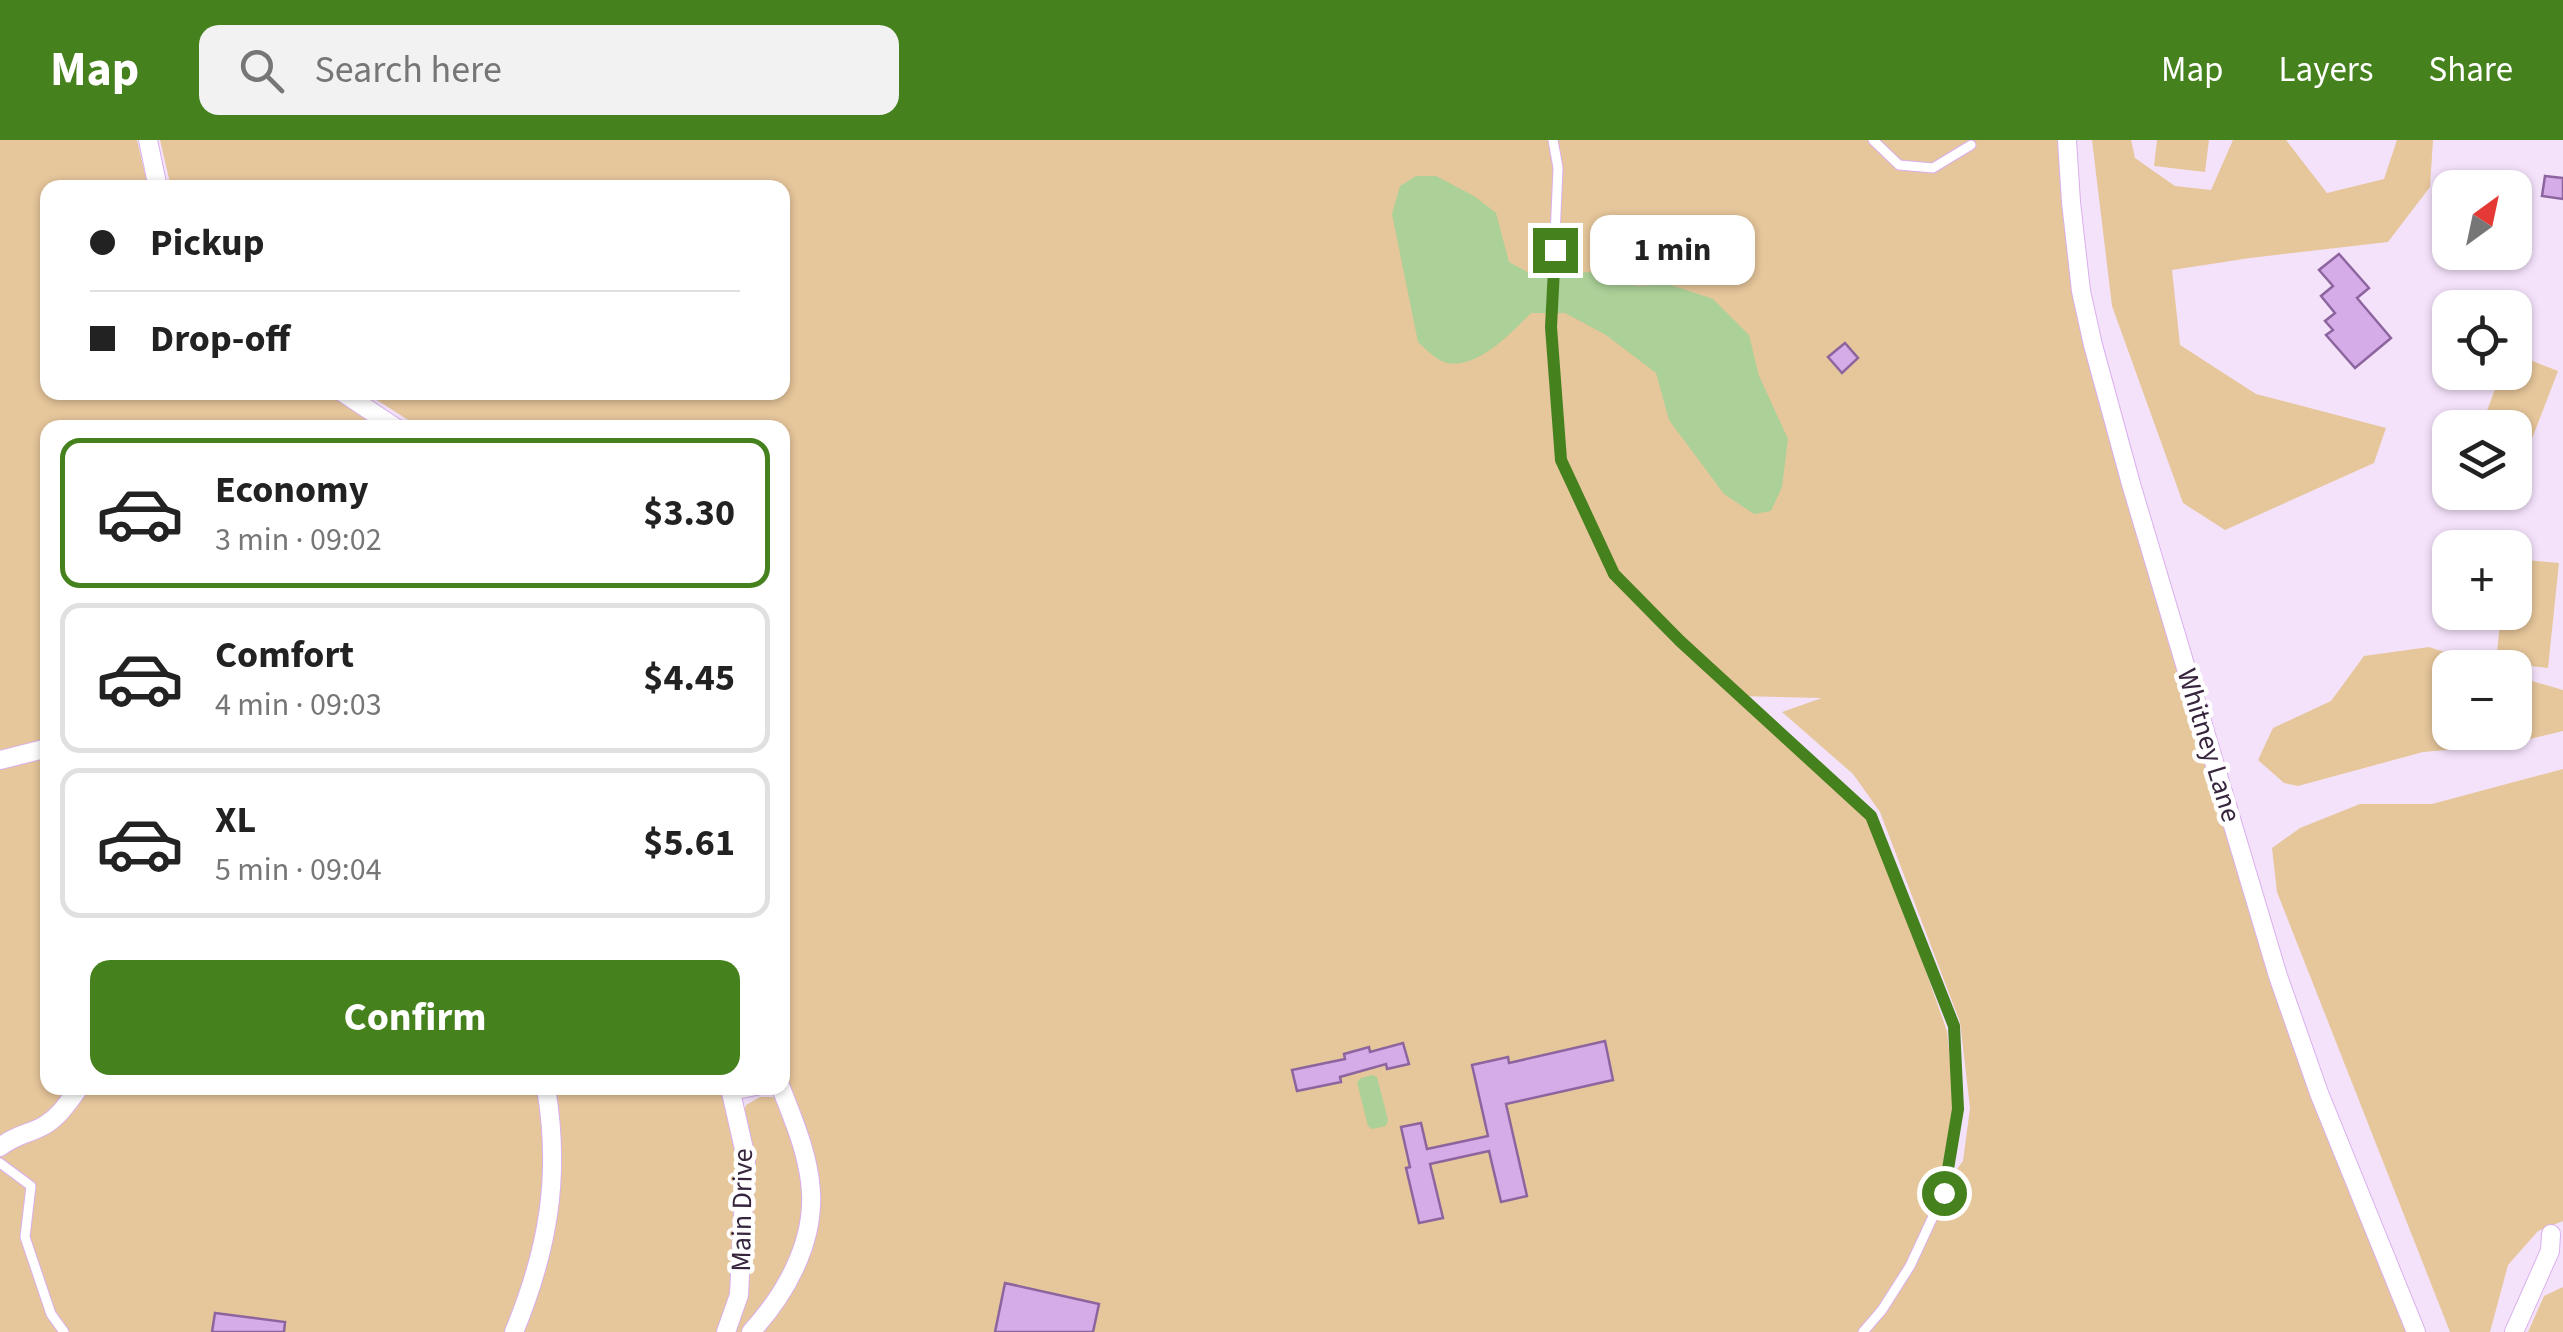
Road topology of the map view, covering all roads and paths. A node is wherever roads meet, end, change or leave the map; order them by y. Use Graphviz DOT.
graph roads {
  1 [pos="148,140"];
  2 [pos="1554,140"];
  3 [pos="1873,140"];
  4 [pos="2067,140"];
  5 [pos="1970,145"];
  6 [pos="156,180"];
  7 [pos="354,400"];
  8 [pos="384,420"];
  9 [pos="40,750"];
  10 [pos="0,760"];
  11 [pos="74,1095"];
  12 [pos="547,1095"];
  13 [pos="732,1095"];
  14 [pos="784,1095"];
  15 [pos="0,1147"];
  16 [pos="0,1163"];
  17 [pos="2552,1234"];
  18 [pos="64,1332"];
  19 [pos="514,1332"];
  20 [pos="726,1332"];
  21 [pos="751,1332"];
  22 [pos="1863,1332"];
  23 [pos="2416,1332"];
  24 [pos="2514,1332"];
  1 -- 6 [label="street"];
  2 -- 22 [label="lane"];
  3 -- 5 [label="lane"];
  4 -- 23 [label="street, Whitney Lane"];
  7 -- 8 [label="street"];
  9 -- 10 [label="street"];
  11 -- 15 [label="street"];
  12 -- 19 [label="street"];
  13 -- 20 [label="street, Main Drive"];
  14 -- 21 [label="street, Main Drive"];
  16 -- 18 [label="lane"];
  17 -- 24 [label="street"];
}
